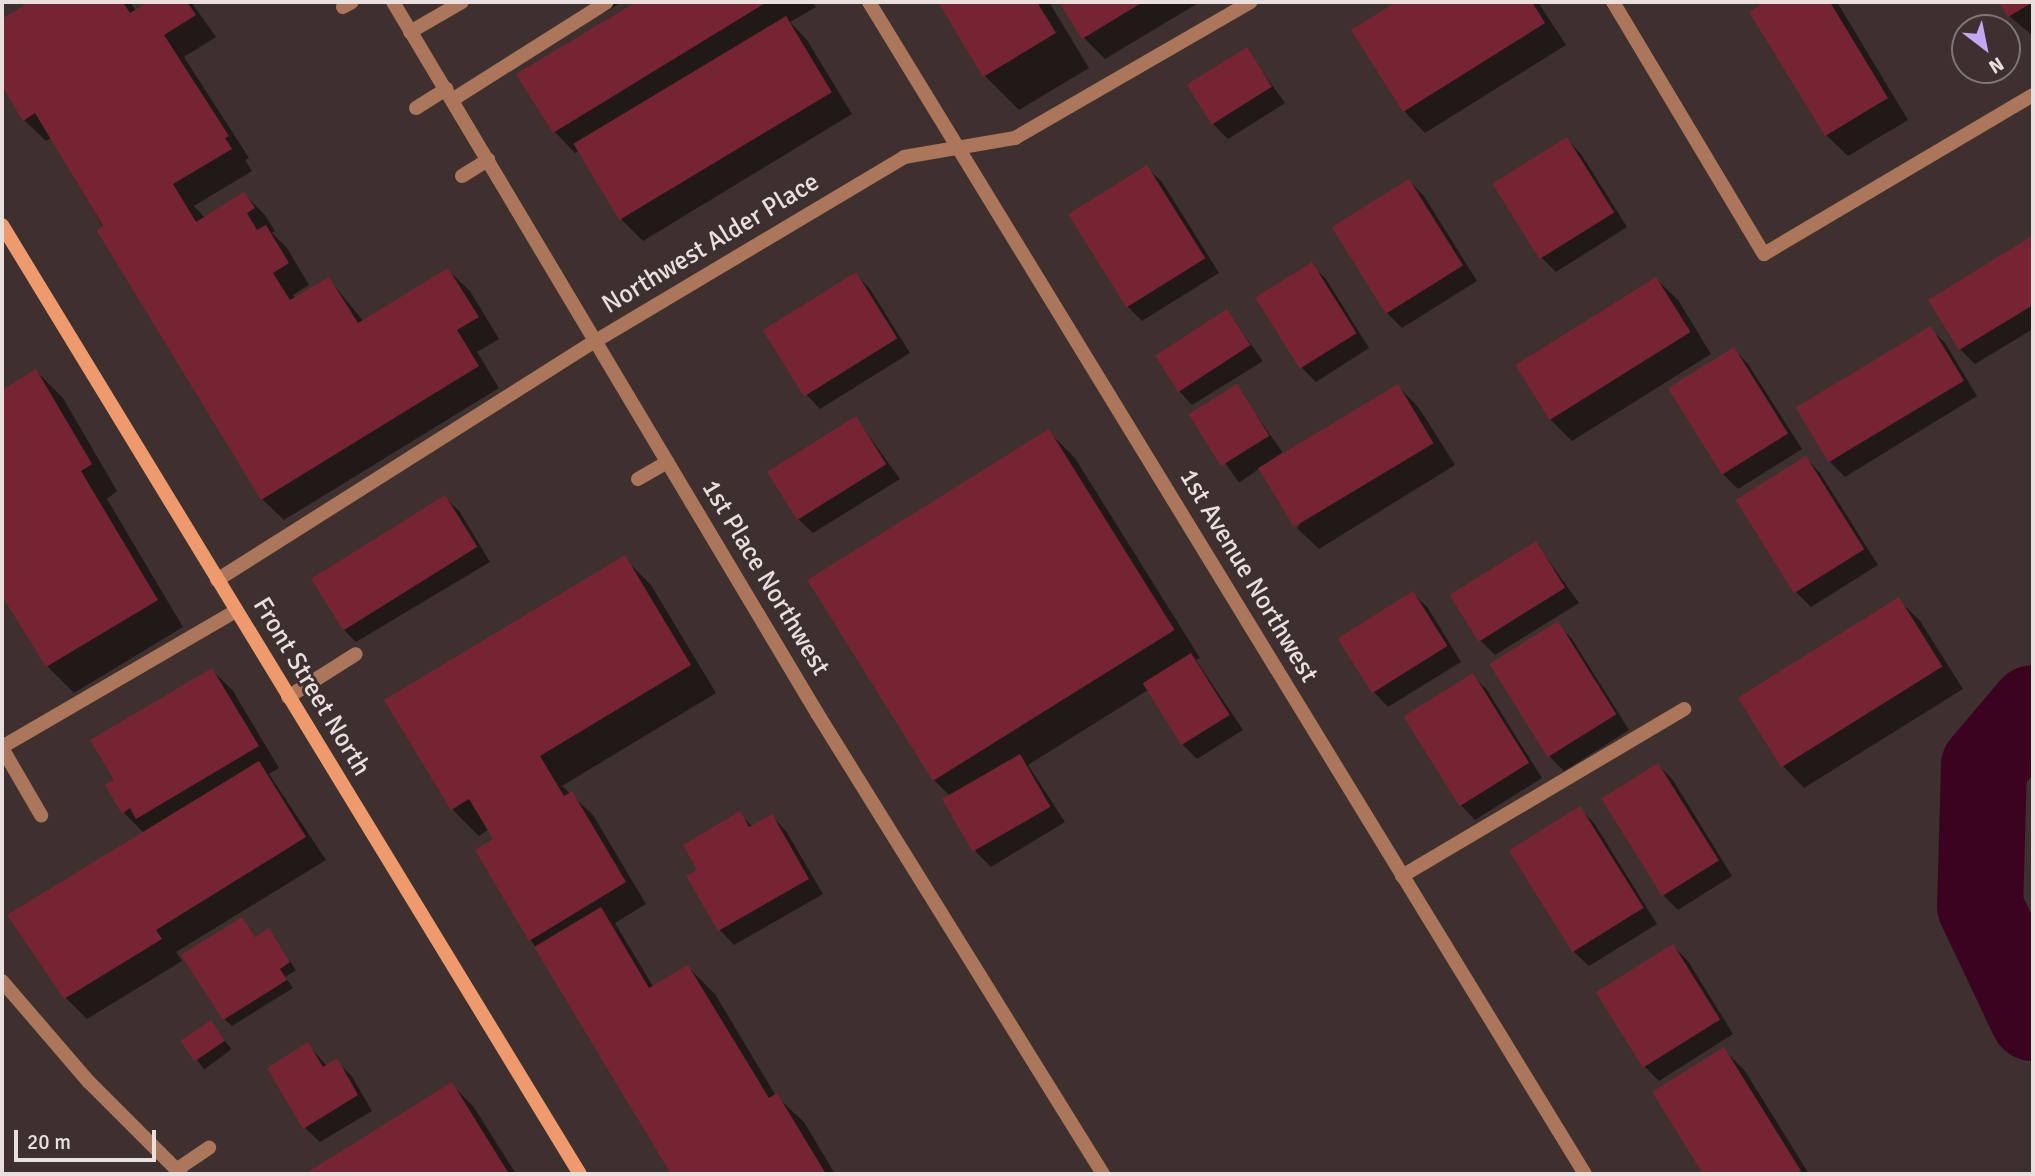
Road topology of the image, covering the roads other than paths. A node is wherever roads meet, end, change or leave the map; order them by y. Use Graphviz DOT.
graph roads {
  1 [pos="393,2"];
  2 [pos="462,2"];
  3 [pos="607,2"];
  4 [pos="869,2"];
  5 [pos="1251,2"];
  6 [pos="1613,2"];
  7 [pos="411,32"];
  8 [pos="449,95"];
  9 [pos="2033,95"];
  10 [pos="416,108"];
  11 [pos="957,149"];
  12 [pos="488,160"];
  13 [pos="462,176"];
  14 [pos="2,225"];
  15 [pos="594,342"];
  16 [pos="667,462"];
  17 [pos="638,479"];
  18 [pos="217,580"];
  19 [pos="236,611"];
  20 [pos="356,654"];
  21 [pos="288,697"];
  22 [pos="1684,709"];
  23 [pos="2,747"];
  24 [pos="41,815"];
  25 [pos="1402,876"];
  26 [pos="2,981"];
  27 [pos="209,1149"];
  28 [pos="178,1172"];
  29 [pos="580,1174"];
  30 [pos="1103,1174"];
  31 [pos="1585,1174"];
  1 -- 7 [label="street, 1st Place Northwest"];
  2 -- 7 [label="street"];
  3 -- 8 [label="street"];
  4 -- 11 [label="street, 1st Avenue Northwest"];
  5 -- 11 [label="street, Northwest Alder Place"];
  6 -- 9 [label="street"];
  7 -- 8 [label="street, 1st Place Northwest"];
  8 -- 10 [label="street"];
  8 -- 12 [label="street, 1st Place Northwest"];
  11 -- 15 [label="street, Northwest Alder Place"];
  11 -- 25 [label="street, 1st Avenue Northwest"];
  12 -- 13 [label="street"];
  12 -- 15 [label="street, 1st Place Northwest"];
  14 -- 18 [label="main road, Front Street North"];
  15 -- 16 [label="street, 1st Place Northwest"];
  15 -- 18 [label="street, Northwest Alder Place"];
  16 -- 17 [label="street"];
  16 -- 30 [label="street, 1st Place Northwest"];
  18 -- 19 [label="main road, Front Street North"];
  19 -- 21 [label="main road, Front Street North"];
  19 -- 23 [label="street"];
  20 -- 21 [label="street"];
  21 -- 29 [label="main road, Front Street North"];
  22 -- 25 [label="street"];
  23 -- 24 [label="street"];
  25 -- 31 [label="street, 1st Avenue Northwest"];
  26 -- 28 [label="street"];
  27 -- 28 [label="street"];
}
